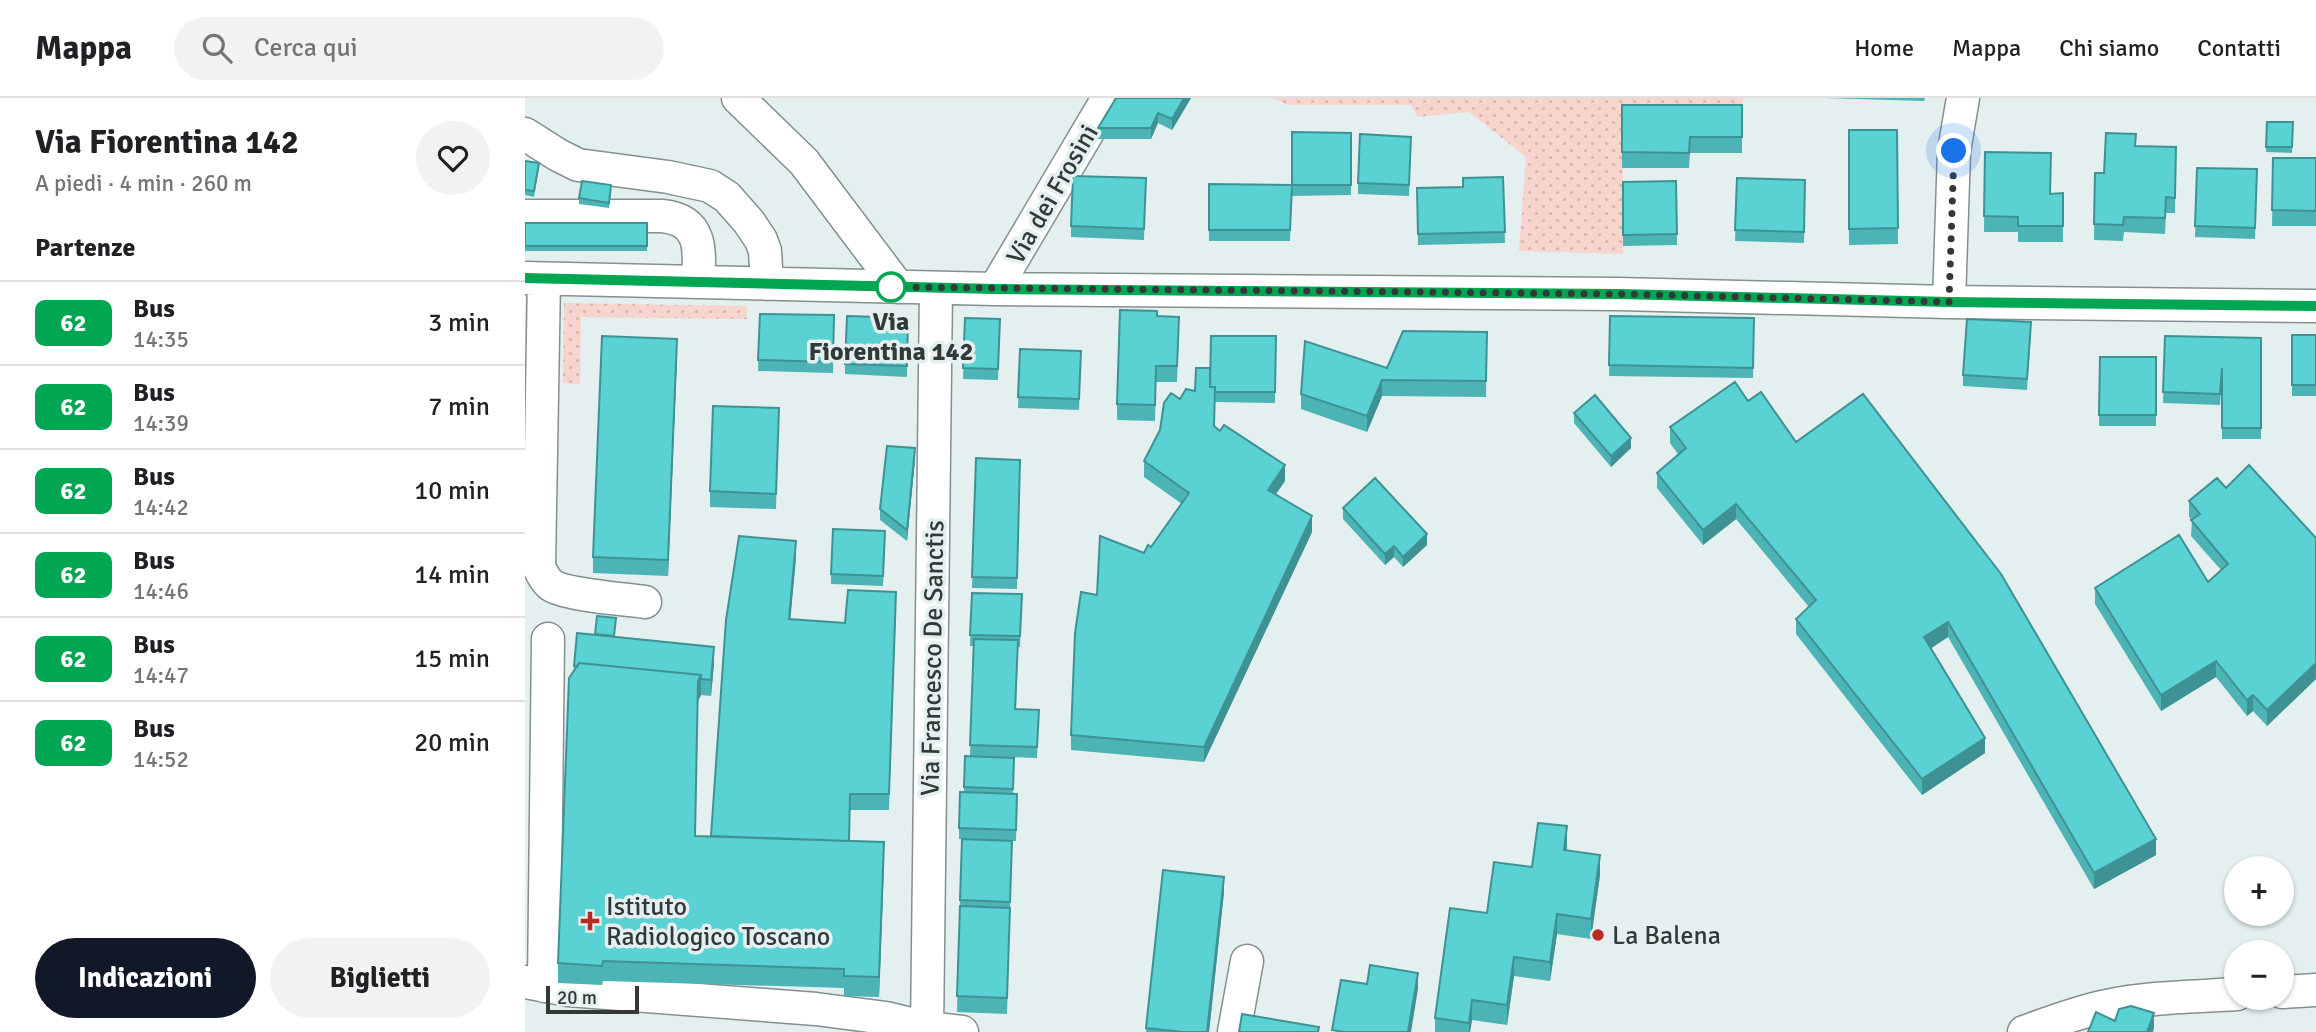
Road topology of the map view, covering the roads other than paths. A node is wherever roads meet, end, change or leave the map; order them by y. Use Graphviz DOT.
graph roads {
  1 [pos="738,98"];
  2 [pos="1108,98"];
  3 [pos="1963,98"];
  4 [pos="525,134"];
  5 [pos="525,216"];
  6 [pos="535,278"];
  7 [pos="698,282"];
  8 [pos="767,284"];
  9 [pos="898,287"];
  10 [pos="936,288"];
  11 [pos="995,289"];
  12 [pos="1949,302"];
  13 [pos="2316,306"];
  14 [pos="645,602"];
  15 [pos="548,639"];
  16 [pos="1247,961"];
  17 [pos="535,984"];
  18 [pos="2316,990"];
  19 [pos="2294,991"];
  20 [pos="2224,995"];
  21 [pos="927,1030"];
  22 [pos="962,1032"];
  23 [pos="1234,1032"];
  24 [pos="2024,1032"];
  1 -- 9 [label="street"];
  2 -- 11 [label="street, Via dei Frosini"];
  3 -- 12 [label="street"];
  4 -- 8 [label="street"];
  5 -- 7 [label="street"];
  6 -- 7 [label="street"];
  6 -- 14 [label="street"];
  7 -- 8 [label="street"];
  8 -- 9 [label="street"];
  9 -- 10 [label="street"];
  10 -- 11 [label="street"];
  10 -- 21 [label="street, Via Francesco De Sanctis"];
  11 -- 12 [label="street"];
  12 -- 13 [label="street"];
  15 -- 17 [label="street"];
  16 -- 23 [label="street"];
  17 -- 21 [label="street"];
  18 -- 19 [label="street"];
  20 -- 24 [label="street"];
  21 -- 22 [label="street"];
}
